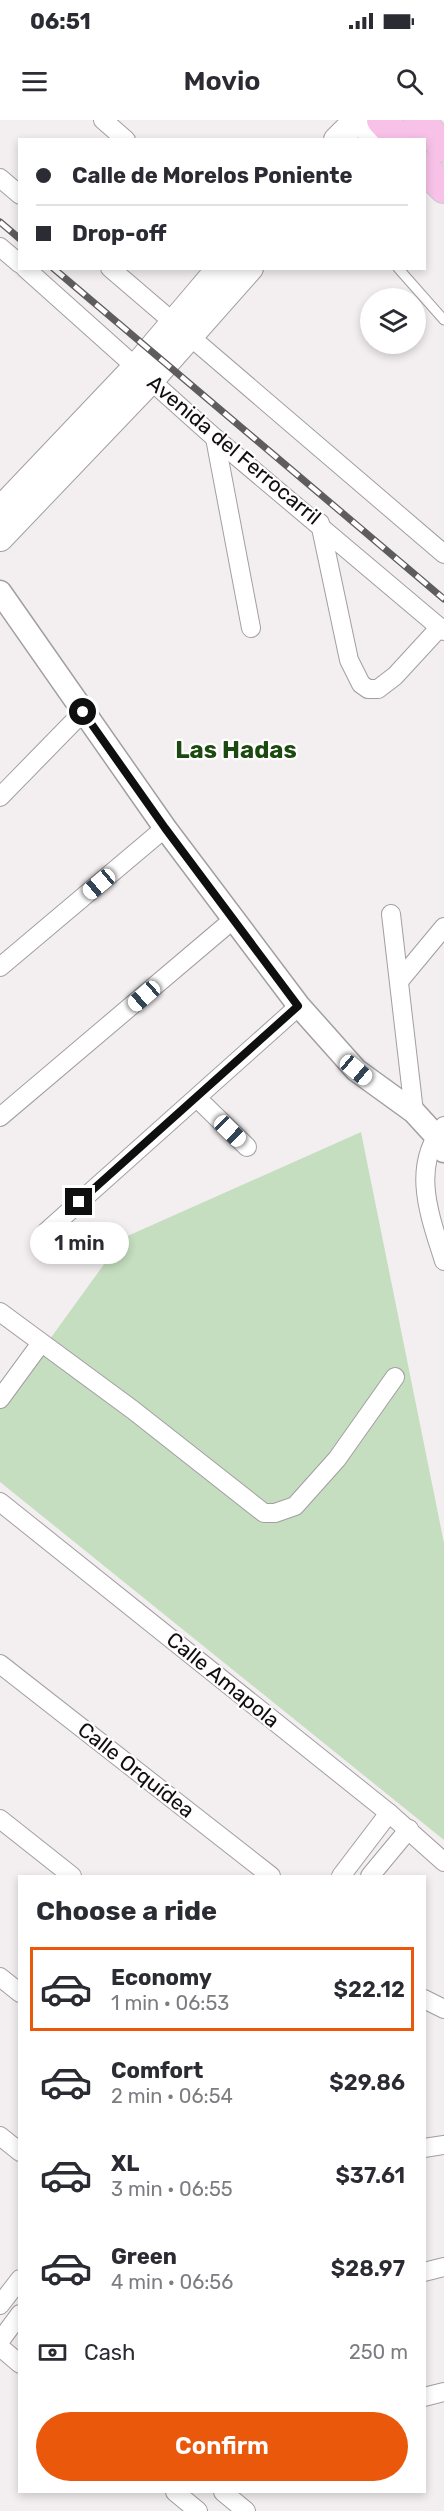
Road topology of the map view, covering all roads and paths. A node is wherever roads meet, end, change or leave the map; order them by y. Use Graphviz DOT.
graph roads {
  1 [pos="103,120"];
  2 [pos="357,120"];
  3 [pos="419,120"];
  4 [pos="124,138"];
  5 [pos="340,138"];
  6 [pos="444,147"];
  7 [pos="426,168"];
  8 [pos="0,178"];
  9 [pos="444,188"];
  10 [pos="18,193"];
  11 [pos="0,247"];
  12 [pos="18,262"];
  13 [pos="27,270"];
  14 [pos="112,270"];
  15 [pos="248,270"];
  16 [pos="400,270"];
  17 [pos="207,275"];
  18 [pos="444,320"];
  19 [pos="182,328"];
  20 [pos="144,374"];
  21 [pos="215,438"];
  22 [pos="0,510"];
  23 [pos="320,523"];
  24 [pos="0,538"];
  25 [pos="444,554"];
  26 [pos="0,592"];
  27 [pos="251,628"];
  28 [pos="442,629"];
  29 [pos="83,712"];
  30 [pos="0,798"];
  31 [pos="165,828"];
  32 [pos="391,914"];
  33 [pos="235,918"];
  34 [pos="444,927"];
  35 [pos="0,967"];
  36 [pos="400,980"];
  37 [pos="298,1006"];
  38 [pos="197,1098"];
  39 [pos="414,1112"];
  40 [pos="0,1117"];
  41 [pos="441,1138"];
  42 [pos="247,1147"];
  43 [pos="46,1232"];
  44 [pos="444,1261"];
  45 [pos="0,1312"];
  46 [pos="41,1343"];
  47 [pos="395,1377"];
  48 [pos="0,1399"];
  49 [pos="1,1504"];
  50 [pos="0,1664"];
  51 [pos="389,1812"];
  52 [pos="0,1819"];
  53 [pos="409,1829"];
  54 [pos="444,1862"];
  55 [pos="71,1875"];
  56 [pos="270,1875"];
  57 [pos="341,1875"];
  58 [pos="371,1875"];
  59 [pos="0,1977"];
  60 [pos="18,1991"];
  61 [pos="426,2000"];
  62 [pos="444,2009"];
  63 [pos="0,2136"];
  64 [pos="444,2145"];
  65 [pos="426,2148"];
  66 [pos="18,2150"];
  67 [pos="444,2267"];
  68 [pos="426,2272"];
  69 [pos="18,2282"];
  70 [pos="0,2304"];
  71 [pos="18,2315"];
  72 [pos="18,2317"];
  73 [pos="0,2341"];
  74 [pos="0,2348"];
  75 [pos="18,2362"];
  76 [pos="444,2392"];
  77 [pos="426,2396"];
  78 [pos="176,2493"];
  79 [pos="224,2493"];
  80 [pos="198,2511"];
  81 [pos="246,2511"];
  1 -- 4 [label="street"];
  2 -- 5 [label="main road"];
  3 -- 6 [label="highway"];
  7 -- 9 [label="highway"];
  8 -- 10 [label="street"];
  11 -- 12 [label="street"];
  13 -- 20 [label="street, Avenida del Ferrocarril"];
  14 -- 19 [label="street"];
  15 -- 19 [label="main road"];
  16 -- 18 [label="lane"];
  17 -- 19 [label="main road"];
  19 -- 20 [label="main road"];
  19 -- 25 [label="street"];
  20 -- 21 [label="street, Avenida del Ferrocarril"];
  20 -- 22 [label="main road"];
  20 -- 24 [label="main road"];
  21 -- 23 [label="street, Avenida del Ferrocarril"];
  21 -- 27 [label="street"];
  23 -- 28 [label="street, Avenida del Ferrocarril"];
  23 -- 28 [label="street"];
  26 -- 29 [label="street"];
  29 -- 30 [label="street"];
  29 -- 31 [label="street"];
  31 -- 33 [label="street"];
  31 -- 35 [label="street"];
  32 -- 36 [label="street"];
  33 -- 37 [label="street"];
  33 -- 40 [label="street"];
  34 -- 36 [label="street"];
  36 -- 39 [label="street"];
  37 -- 38 [label="street"];
  37 -- 39 [label="street"];
  38 -- 42 [label="street"];
  38 -- 43 [label="street"];
  39 -- 41 [label="street"];
  41 -- 44 [label="street"];
  45 -- 46 [label="street"];
  46 -- 47 [label="street"];
  46 -- 48 [label="street"];
  49 -- 51 [label="street, Calle Amapola"];
  50 -- 56 [label="street, Calle Orquídea"];
  51 -- 53 [label="street, Calle Amapola"];
  51 -- 57 [label="street"];
  52 -- 55 [label="street"];
  53 -- 54 [label="street, Calle Amapola"];
  53 -- 58 [label="street"];
  59 -- 60 [label="street"];
  61 -- 62 [label="street"];
  63 -- 66 [label="street"];
  64 -- 65 [label="street"];
  67 -- 68 [label="street"];
  69 -- 70 [label="street"];
  70 -- 71 [label="street"];
  72 -- 73 [label="street"];
  74 -- 75 [label="street"];
  76 -- 77 [label="street"];
  78 -- 80 [label="street"];
  79 -- 81 [label="street"];
}
